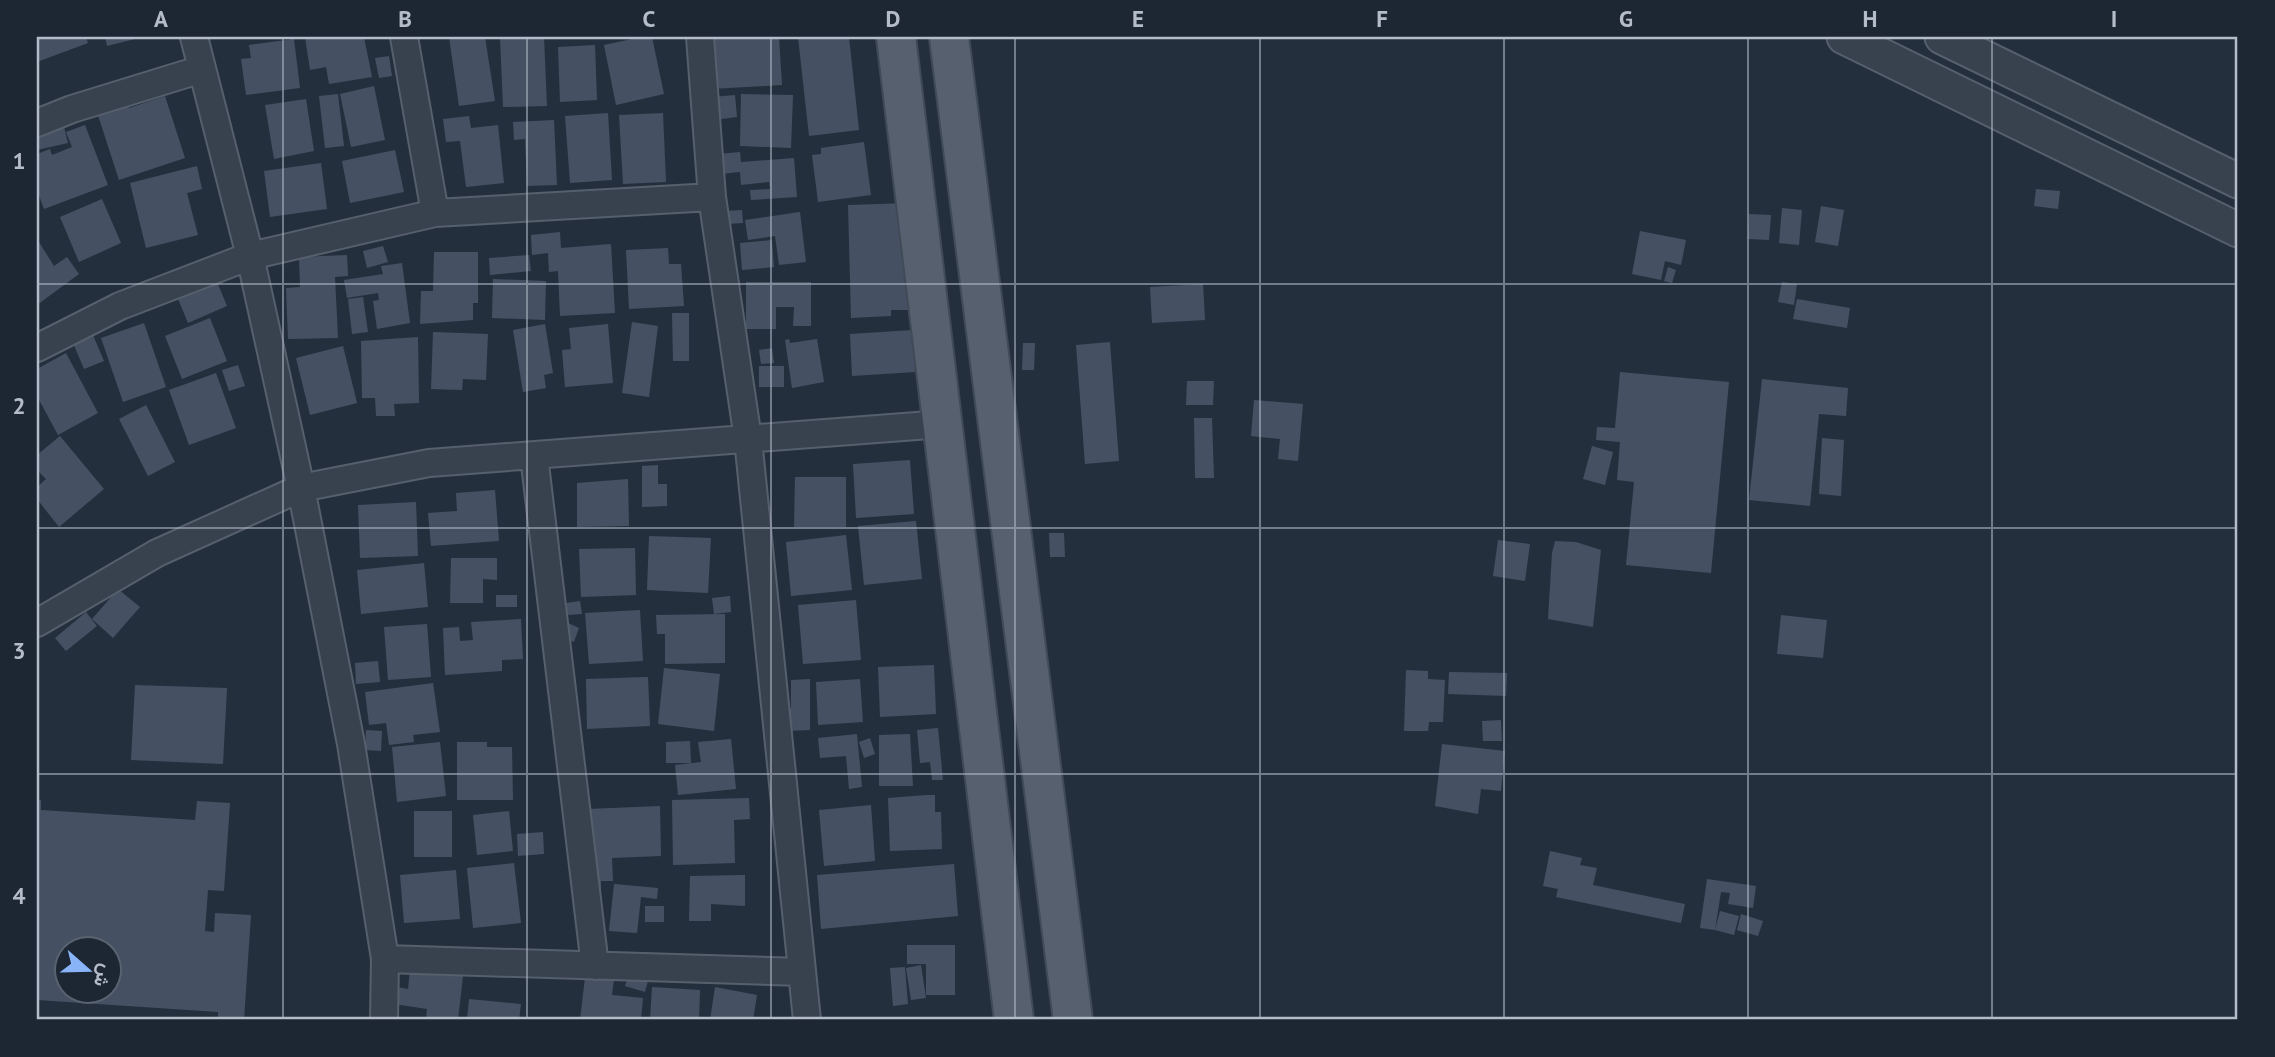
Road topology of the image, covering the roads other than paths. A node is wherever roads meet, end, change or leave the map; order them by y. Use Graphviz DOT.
graph roads {
  1 [pos="194,37"];
  2 [pos="404,37"];
  3 [pos="700,37"];
  4 [pos="896,37"];
  5 [pos="949,37"];
  6 [pos="1844,37"];
  7 [pos="1942,37"];
  8 [pos="202,69"];
  9 [pos="37,123"];
  10 [pos="2238,181"];
  11 [pos="712,197"];
  12 [pos="435,213"];
  13 [pos="2238,230"];
  14 [pos="250,256"];
  15 [pos="37,348"];
  16 [pos="943,424"];
  17 [pos="748,439"];
  18 [pos="534,456"];
  19 [pos="301,488"];
  20 [pos="37,623"];
  21 [pos="384,959"];
  22 [pos="595,966"];
  23 [pos="802,972"];
  24 [pos="384,1020"];
  25 [pos="807,1020"];
  26 [pos="1014,1020"];
  27 [pos="1073,1020"];
  1 -- 8 [label="street"];
  2 -- 12 [label="street"];
  3 -- 11 [label="street"];
  4 -- 16 [label="main road"];
  5 -- 27 [label="main road"];
  6 -- 13 [label="street"];
  7 -- 10 [label="street"];
  8 -- 9 [label="street"];
  8 -- 14 [label="street"];
  11 -- 12 [label="street"];
  11 -- 17 [label="street"];
  12 -- 14 [label="street"];
  14 -- 15 [label="street"];
  14 -- 19 [label="street"];
  16 -- 17 [label="street"];
  16 -- 26 [label="main road"];
  17 -- 18 [label="street"];
  17 -- 23 [label="street"];
  18 -- 19 [label="street"];
  18 -- 22 [label="street"];
  19 -- 20 [label="street"];
  19 -- 21 [label="street"];
  21 -- 22 [label="street"];
  21 -- 24 [label="street"];
  22 -- 23 [label="street"];
  23 -- 25 [label="street"];
}
